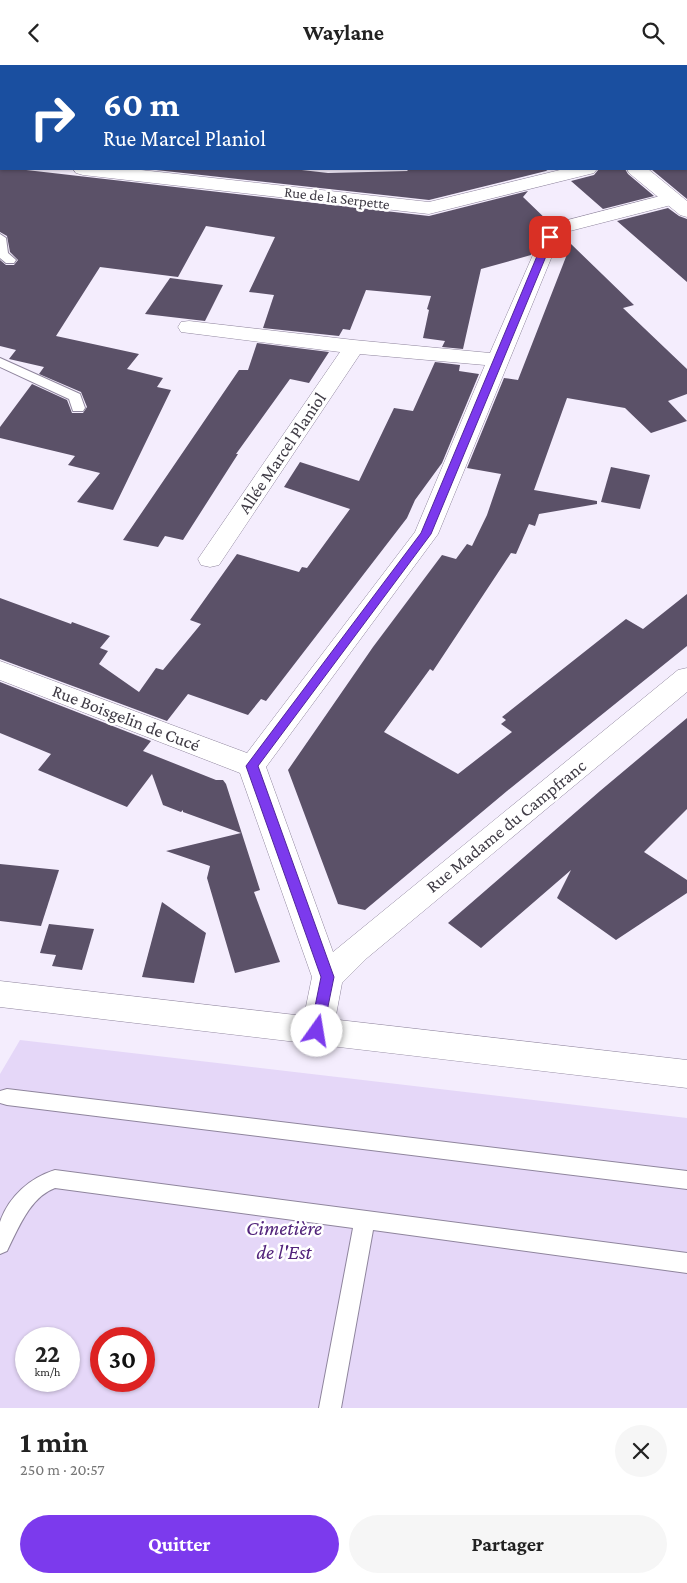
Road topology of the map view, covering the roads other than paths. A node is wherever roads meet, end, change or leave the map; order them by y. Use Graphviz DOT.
graph roads {
  1 [pos="92,170"];
  2 [pos="583,170"];
  3 [pos="637,170"];
  4 [pos="680,205"];
  5 [pos="0,238"];
  6 [pos="10,260"];
  7 [pos="188,327"];
  8 [pos="354,347"];
  9 [pos="500,360"];
  10 [pos="0,362"];
  11 [pos="78,409"];
  12 [pos="210,559"];
  13 [pos="0,670"];
  14 [pos="687,677"];
  15 [pos="252,766"];
  16 [pos="327,977"];
  17 [pos="0,994"];
  18 [pos="317,1031"];
  19 [pos="687,1074"];
  20 [pos="7,1097"];
  21 [pos="687,1181"];
  22 [pos="365,1220"];
  23 [pos="0,1245"];
  24 [pos="687,1263"];
  25 [pos="330,1408"];
  1 -- 2 [label="street, Rue de la Serpette"];
  3 -- 4 [label="street"];
  4 -- 9 [label="street"];
  5 -- 6 [label="lane"];
  7 -- 8 [label="street"];
  8 -- 9 [label="street"];
  8 -- 12 [label="street, Allée Marcel Planiol"];
  9 -- 15 [label="street"];
  10 -- 11 [label="lane"];
  13 -- 15 [label="street, Rue Boisgelin de Cucé"];
  14 -- 16 [label="street, Rue Madame du Campfranc"];
  15 -- 16 [label="street"];
  16 -- 18 [label="street"];
  17 -- 18 [label="street"];
  18 -- 19 [label="street"];
  20 -- 21 [label="lane"];
  22 -- 23 [label="lane"];
  22 -- 24 [label="lane"];
  22 -- 25 [label="lane"];
}
